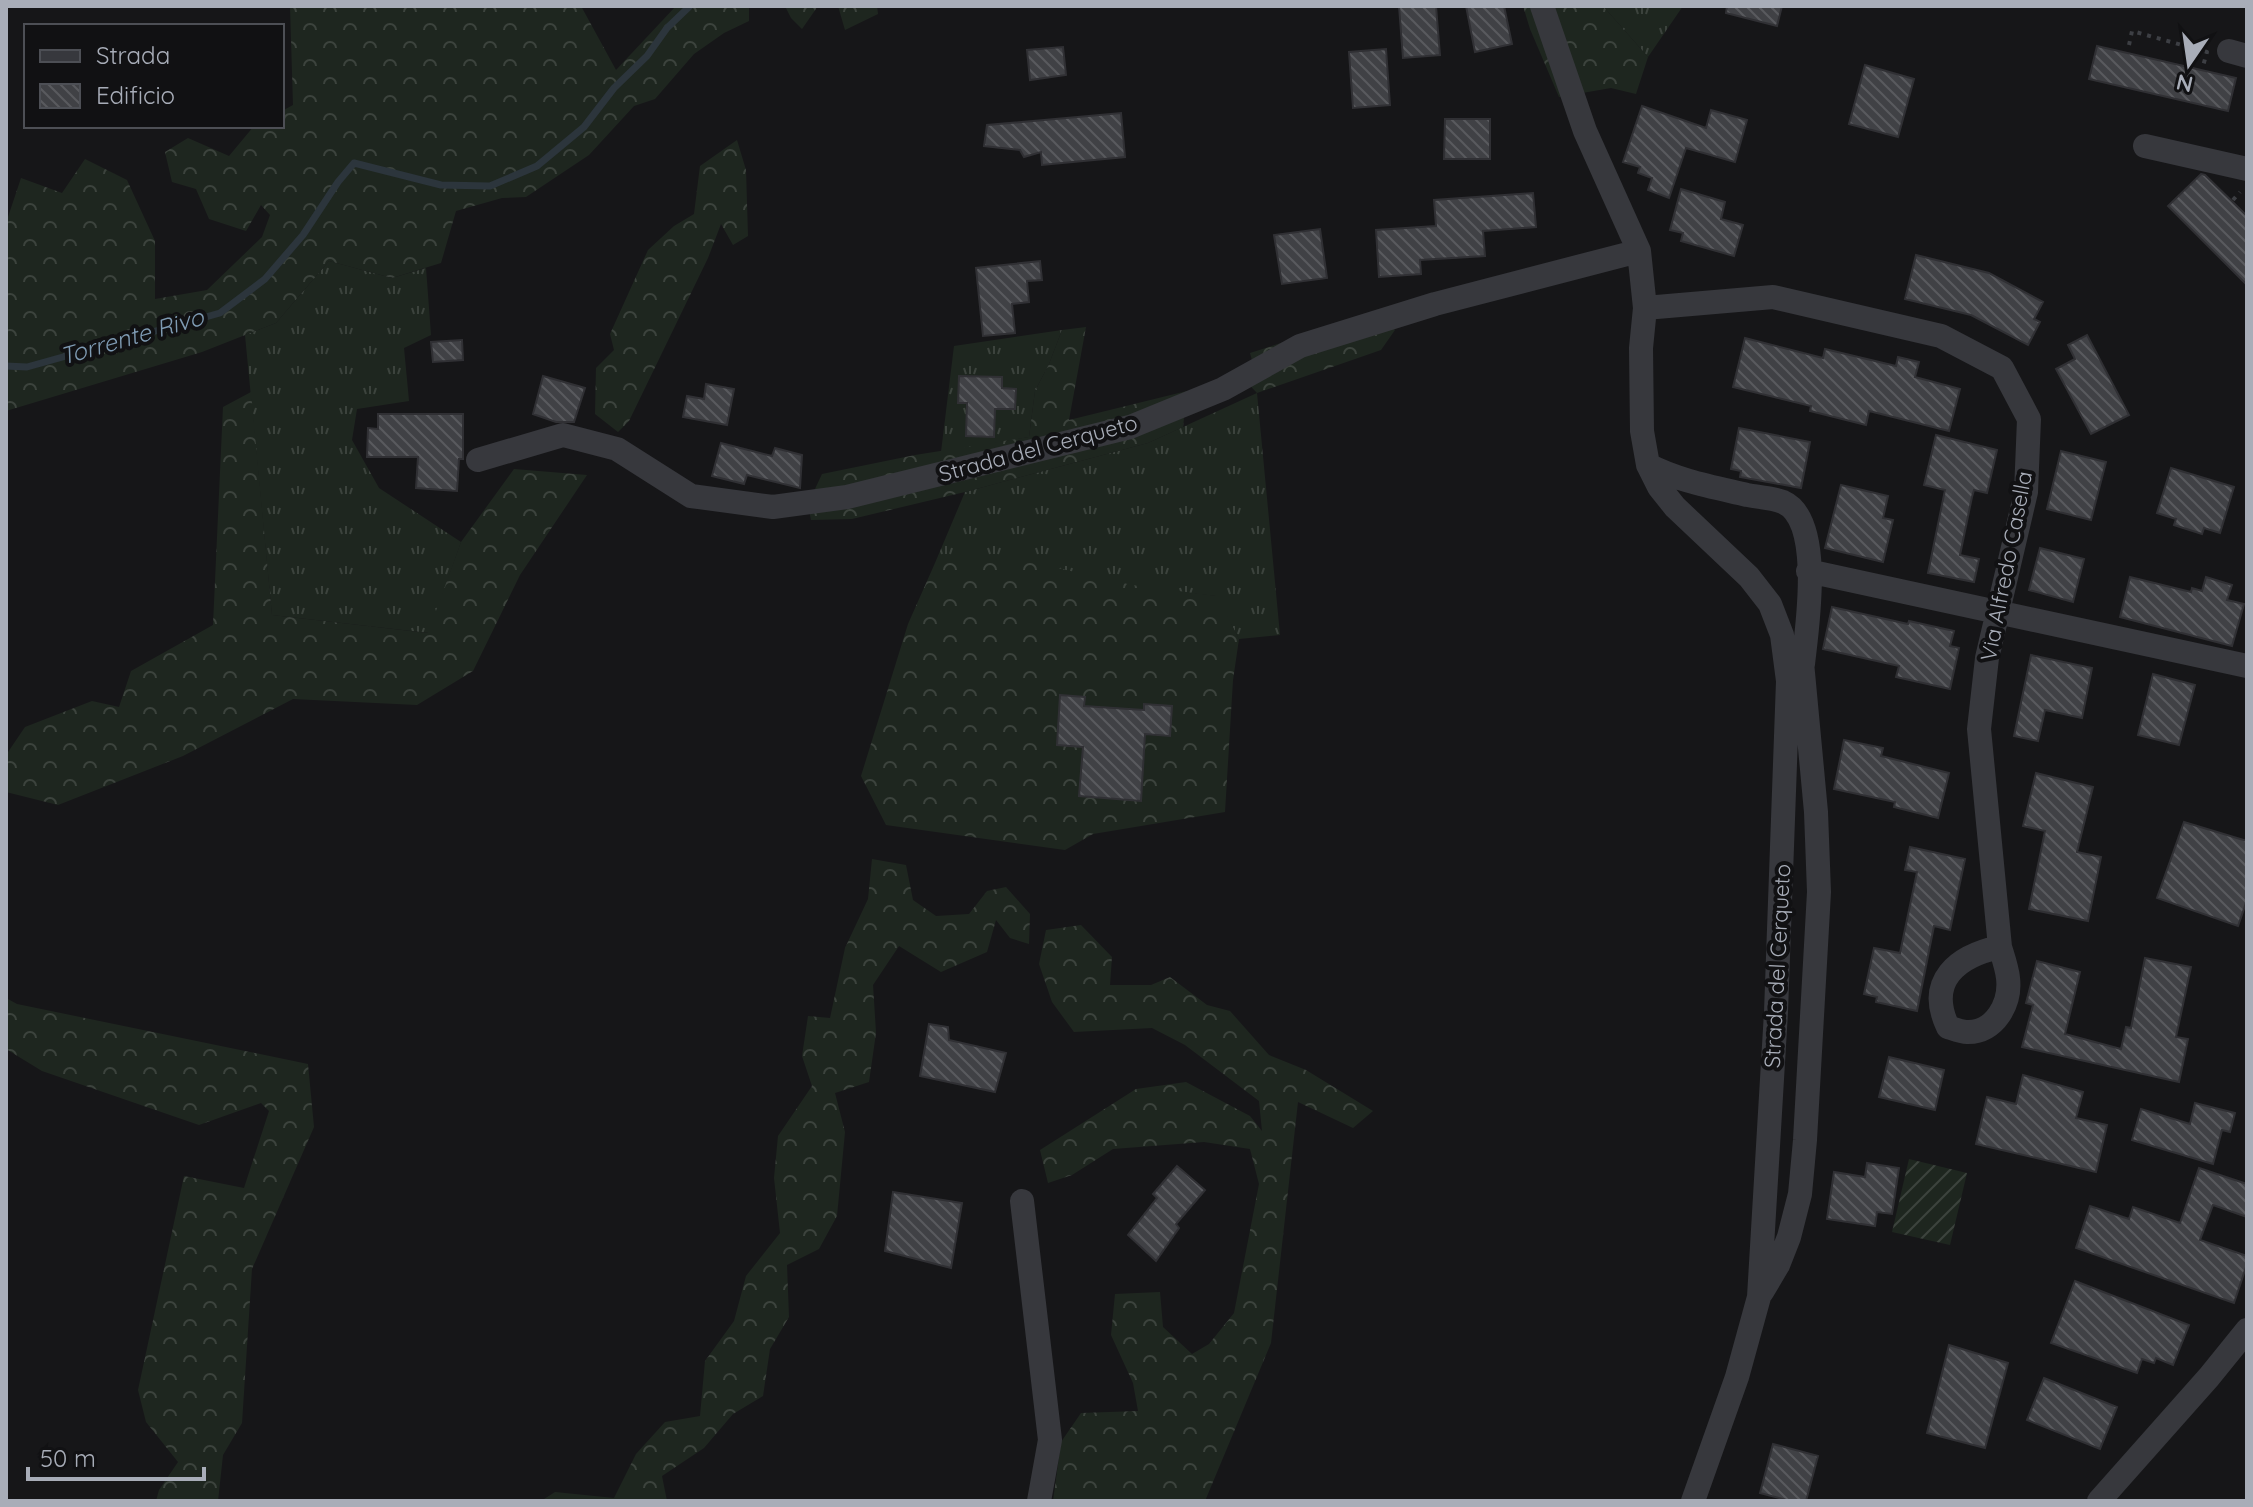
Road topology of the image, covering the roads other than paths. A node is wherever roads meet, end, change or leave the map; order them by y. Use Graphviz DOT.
graph roads {
  1 [pos="1542,6"];
  2 [pos="2145,146"];
  3 [pos="2247,169"];
  4 [pos="1639,251"];
  5 [pos="1645,308"];
  6 [pos="478,460"];
  7 [pos="1648,465"];
  8 [pos="1808,571"];
  9 [pos="1998,612"];
  10 [pos="1782,635"];
  11 [pos="1803,664"];
  12 [pos="2247,666"];
  13 [pos="2000,947"];
  14 [pos="1022,1201"];
  15 [pos="1759,1297"];
  16 [pos="2247,1330"];
  17 [pos="1039,1501"];
  18 [pos="1693,1501"];
  19 [pos="2099,1501"];
  1 -- 4 [label="street, Strada del Cerqueto"];
  2 -- 3 [label="street"];
  4 -- 5 [label="street, Strada del Cerqueto"];
  4 -- 6 [label="street, Strada del Cerqueto"];
  5 -- 7 [label="street, Strada del Cerqueto"];
  5 -- 9 [label="street, Via Alfredo Casella"];
  7 -- 8 [label="street, Strada del Cerqueto"];
  7 -- 10 [label="street, Strada del Cerqueto"];
  8 -- 9 [label="street"];
  8 -- 11 [label="street, Strada del Cerqueto"];
  9 -- 12 [label="street"];
  9 -- 13 [label="street, Via Alfredo Casella"];
  10 -- 11 [label="street, Strada del Cerqueto"];
  10 -- 15 [label="street, Strada del Cerqueto"];
  11 -- 15 [label="street, Strada del Cerqueto"];
  14 -- 17 [label="street"];
  15 -- 18 [label="street, Strada del Cerqueto"];
  16 -- 19 [label="street"];
}
